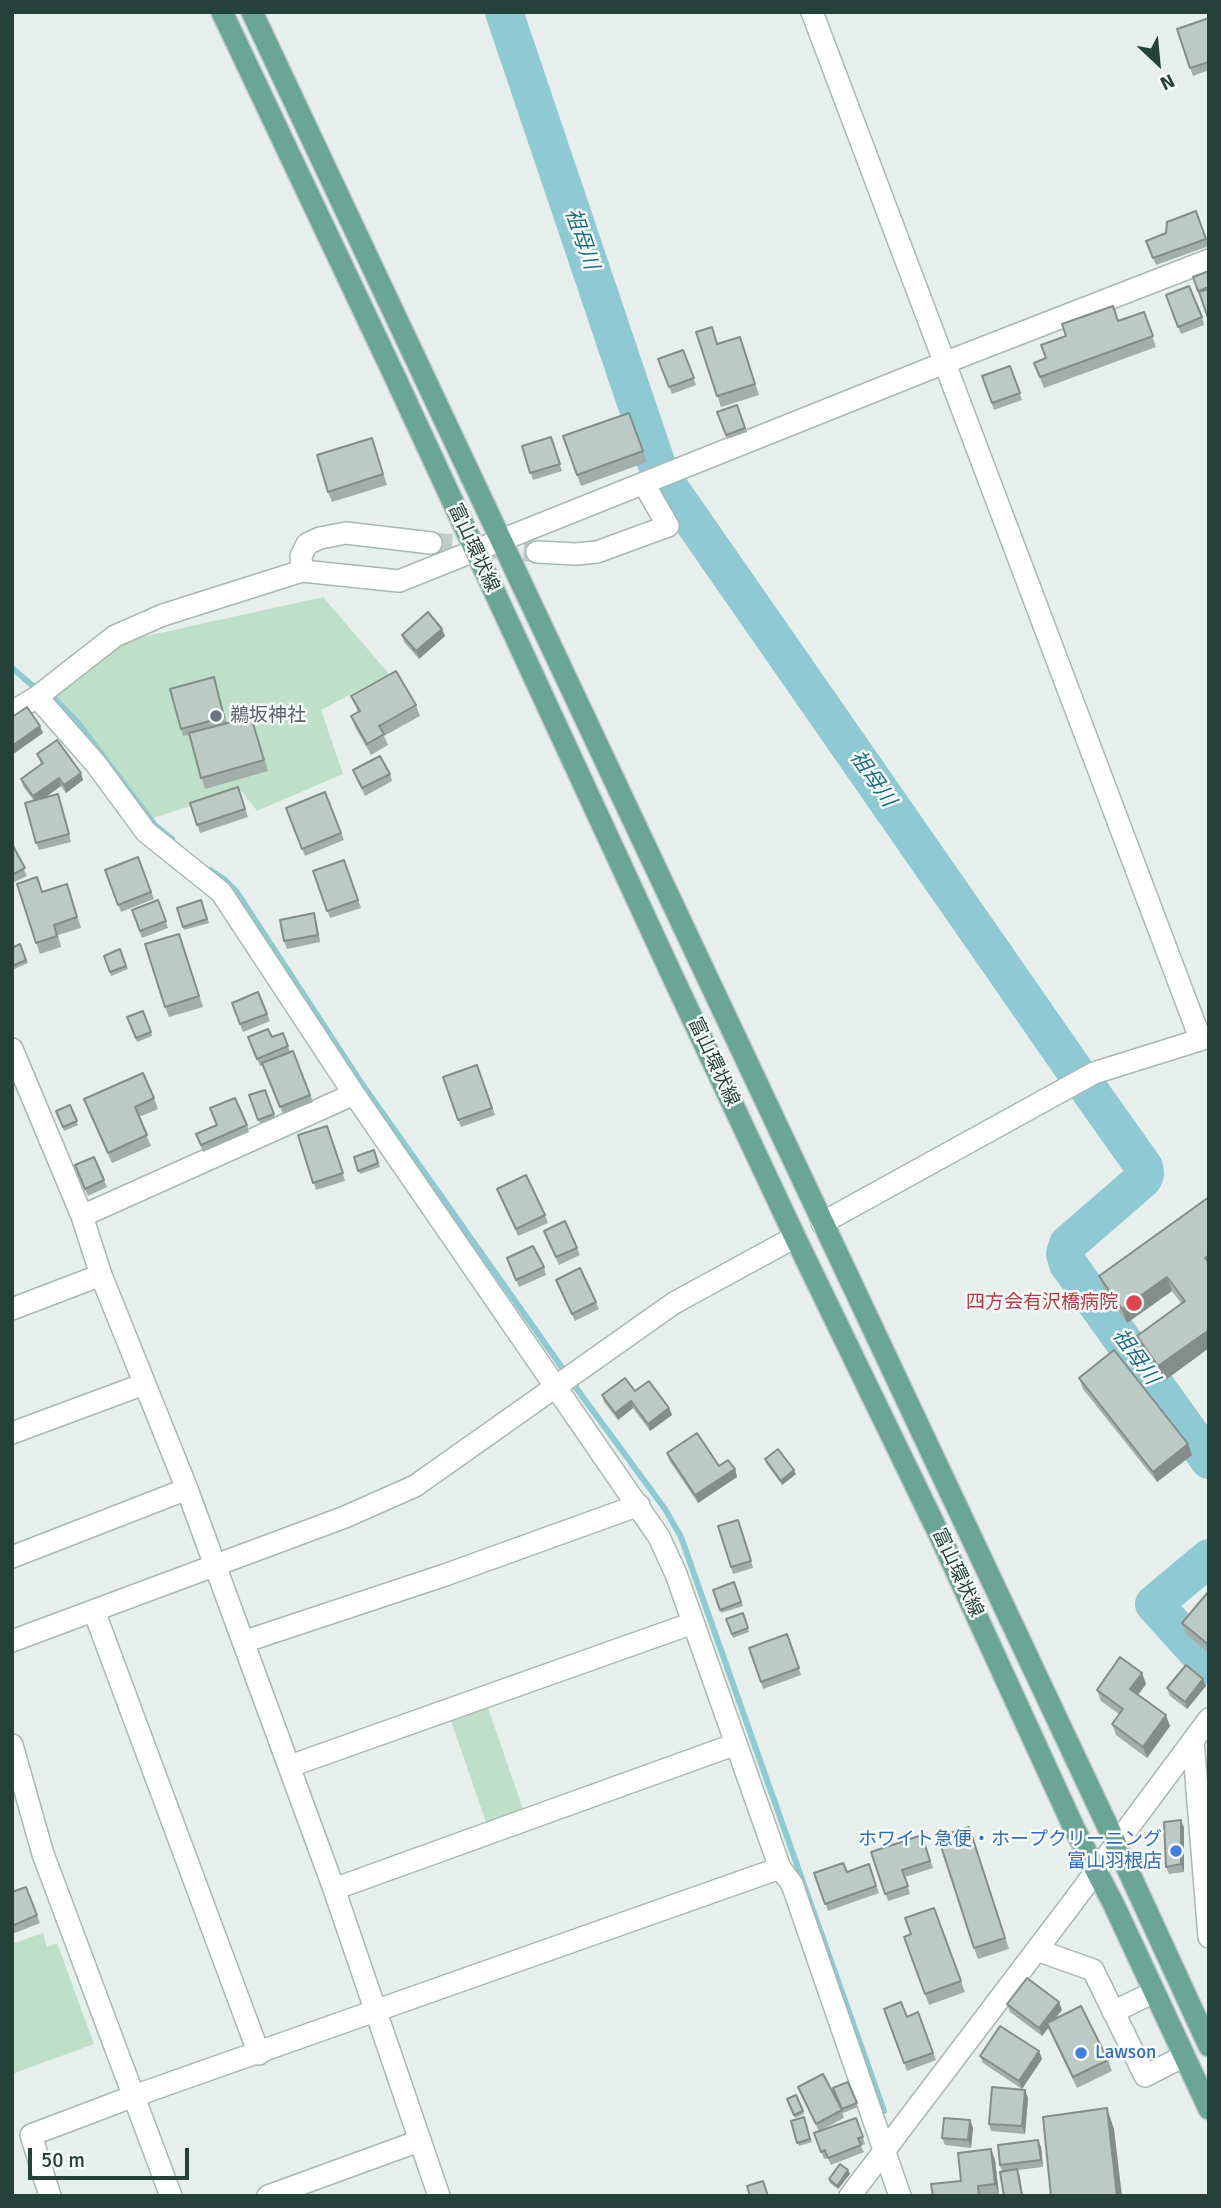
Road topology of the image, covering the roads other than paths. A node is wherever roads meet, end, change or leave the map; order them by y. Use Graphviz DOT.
graph roads {
  1 [pos="222,12"];
  2 [pos="252,12"];
  3 [pos="812,12"];
  4 [pos="1209,260"];
  5 [pos="944,363"];
  6 [pos="644,484"];
  7 [pos="501,540"];
  8 [pos="431,543"];
  9 [pos="474,550"];
  10 [pos="537,552"];
  11 [pos="302,570"];
  12 [pos="42,694"];
  13 [pos="12,712"];
  14 [pos="1205,1037"];
  15 [pos="12,1049"];
  16 [pos="354,1094"];
  17 [pos="82,1216"];
  18 [pos="822,1223"];
  19 [pos="795,1237"];
  20 [pos="101,1275"];
  21 [pos="12,1309"];
  22 [pos="144,1384"];
  23 [pos="555,1387"];
  24 [pos="12,1433"];
  25 [pos="187,1489"];
  26 [pos="639,1505"];
  27 [pos="12,1557"];
  28 [pos="215,1565"];
  29 [pos="94,1611"];
  30 [pos="693,1623"];
  31 [pos="12,1641"];
  32 [pos="243,1642"];
  33 [pos="1209,1719"];
  34 [pos="1193,1740"];
  35 [pos="736,1744"];
  36 [pos="12,1745"];
  37 [pos="290,1766"];
  38 [pos="1116,1844"];
  39 [pos="780,1868"];
  40 [pos="1096,1871"];
  41 [pos="334,1889"];
  42 [pos="1209,1937"];
  43 [pos="1037,1950"];
  44 [pos="1154,1992"];
  45 [pos="376,2011"];
  46 [pos="1114,2011"];
  47 [pos="1209,2046"];
  48 [pos="259,2054"];
  49 [pos="1184,2056"];
  50 [pos="134,2096"];
  51 [pos="1209,2109"];
  52 [pos="419,2141"];
  53 [pos="885,2148"];
  54 [pos="50,2196"];
  55 [pos="171,2196"];
  56 [pos="268,2196"];
  57 [pos="439,2196"];
  58 [pos="850,2196"];
  59 [pos="900,2196"];
  1 -- 9 [label="main road, 富山環状線"];
  2 -- 7 [label="main road, 富山環状線"];
  3 -- 5 [label="street"];
  4 -- 5 [label="street"];
  5 -- 6 [label="street"];
  5 -- 14 [label="street"];
  6 -- 7 [label="street"];
  6 -- 10 [label="street"];
  7 -- 9 [label="street"];
  7 -- 18 [label="main road, 富山環状線"];
  8 -- 11 [label="street"];
  9 -- 11 [label="street"];
  9 -- 19 [label="main road, 富山環状線"];
  11 -- 12 [label="street"];
  12 -- 13 [label="street"];
  12 -- 16 [label="street"];
  14 -- 18 [label="street"];
  15 -- 17 [label="street"];
  16 -- 17 [label="street"];
  16 -- 23 [label="street"];
  17 -- 20 [label="street"];
  18 -- 38 [label="main road, 富山環状線"];
  19 -- 23 [label="street"];
  19 -- 40 [label="main road, 富山環状線"];
  20 -- 21 [label="street"];
  20 -- 22 [label="street"];
  22 -- 24 [label="street"];
  22 -- 25 [label="street"];
  23 -- 26 [label="street"];
  23 -- 28 [label="street"];
  25 -- 27 [label="street"];
  25 -- 28 [label="street"];
  26 -- 30 [label="street"];
  26 -- 32 [label="street"];
  28 -- 29 [label="street"];
  28 -- 32 [label="street"];
  29 -- 31 [label="street"];
  29 -- 48 [label="street"];
  30 -- 35 [label="street"];
  30 -- 37 [label="street"];
  32 -- 37 [label="street"];
  33 -- 34 [label="street"];
  34 -- 38 [label="street"];
  34 -- 42 [label="street"];
  35 -- 39 [label="street"];
  35 -- 41 [label="street"];
  36 -- 50 [label="street"];
  37 -- 41 [label="street"];
  38 -- 40 [label="street"];
  38 -- 47 [label="main road, 富山環状線"];
  39 -- 45 [label="street"];
  39 -- 53 [label="street"];
  40 -- 43 [label="street"];
  40 -- 44 [label="main road, 富山環状線"];
  41 -- 45 [label="street"];
  43 -- 46 [label="street"];
  43 -- 53 [label="street"];
  44 -- 46 [label="street"];
  44 -- 49 [label="main road, 富山環状線"];
  45 -- 48 [label="street"];
  45 -- 52 [label="street"];
  46 -- 49 [label="street"];
  48 -- 50 [label="street"];
  49 -- 51 [label="main road, 富山環状線"];
  50 -- 54 [label="street"];
  50 -- 55 [label="street"];
  52 -- 56 [label="street"];
  52 -- 57 [label="street"];
  53 -- 58 [label="street"];
  53 -- 59 [label="street"];
}
